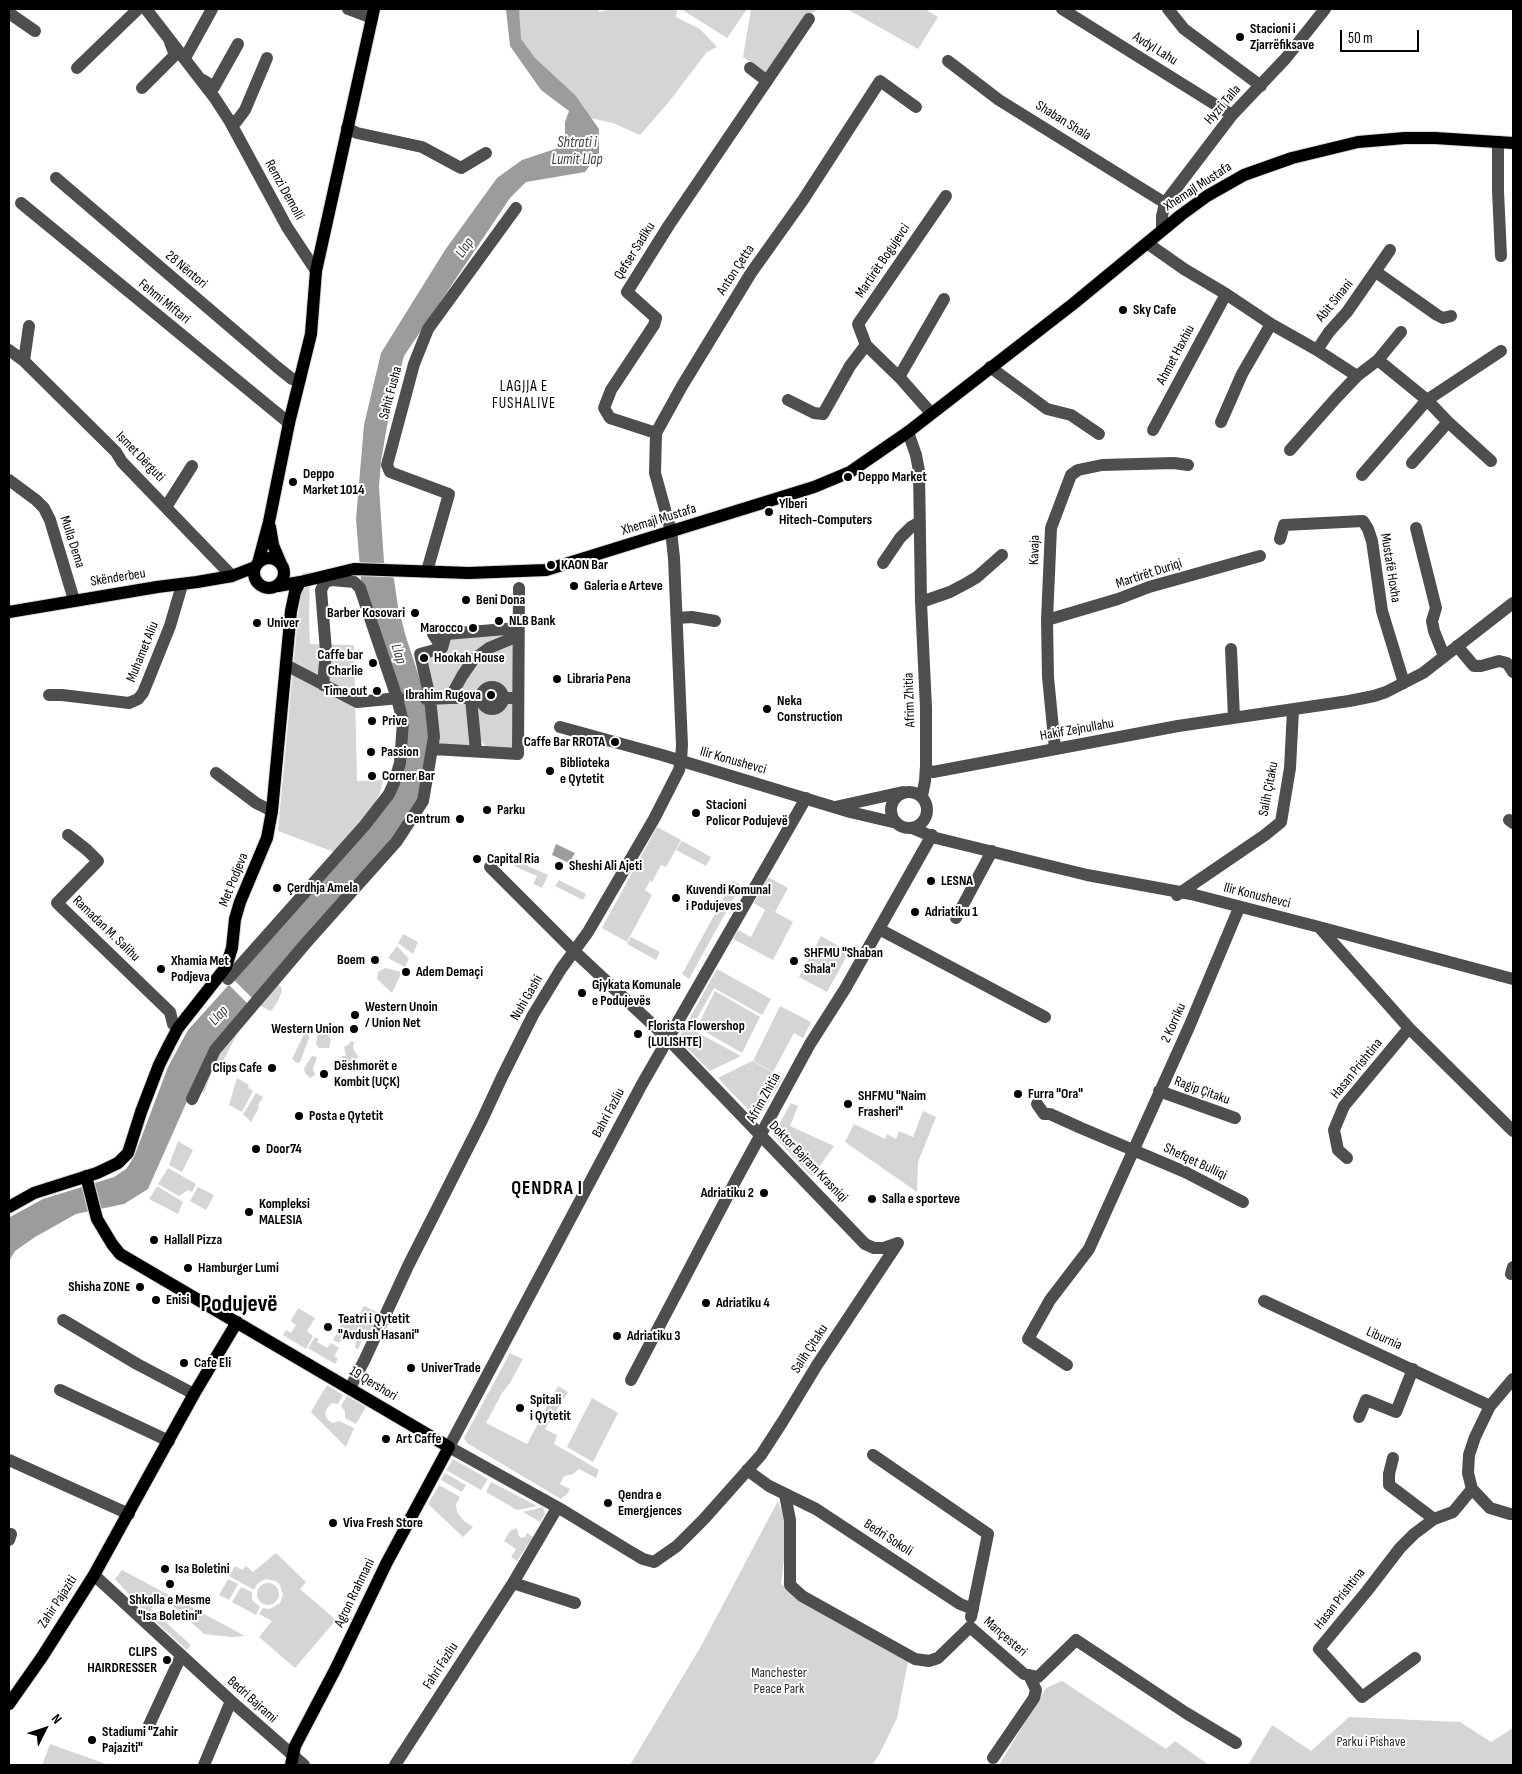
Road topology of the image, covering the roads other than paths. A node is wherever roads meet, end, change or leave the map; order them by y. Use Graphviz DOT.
graph roads {
  1 [pos="138,9"];
  2 [pos="146,9"];
  3 [pos="212,9"];
  4 [pos="348,9"];
  5 [pos="1062,9"];
  6 [pos="1168,9"];
  7 [pos="1325,9"];
  8 [pos="9,13"];
  9 [pos="373,13"];
  10 [pos="809,20"];
  11 [pos="35,31"];
  12 [pos="169,37"];
  13 [pos="238,44"];
  14 [pos="186,58"];
  15 [pos="267,58"];
  16 [pos="948,61"];
  17 [pos="77,68"];
  18 [pos="750,68"];
  19 [pos="201,79"];
  20 [pos="767,81"];
  21 [pos="1261,86"];
  22 [pos="142,88"];
  23 [pos="916,107"];
  24 [pos="1232,115"];
  25 [pos="229,120"];
  26 [pos="347,128"];
  27 [pos="1498,142"];
  28 [pos="1513,143"];
  29 [pos="486,154"];
  30 [pos="56,178"];
  31 [pos="946,196"];
  32 [pos="21,203"];
  33 [pos="1165,203"];
  34 [pos="516,208"];
  35 [pos="1162,230"];
  36 [pos="1147,243"];
  37 [pos="1390,250"];
  38 [pos="1501,256"];
  39 [pos="316,271"];
  40 [pos="1376,272"];
  41 [pos="1226,294"];
  42 [pos="944,299"];
  43 [pos="1450,316"];
  44 [pos="1271,324"];
  45 [pos="29,326"];
  46 [pos="1401,332"];
  47 [pos="866,345"];
  48 [pos="9,350"];
  49 [pos="1317,350"];
  50 [pos="1501,351"];
  51 [pos="1378,360"];
  52 [pos="24,361"];
  53 [pos="990,368"];
  54 [pos="1357,376"];
  55 [pos="899,377"];
  56 [pos="300,379"];
  57 [pos="788,400"];
  58 [pos="1427,400"];
  59 [pos="931,413"];
  60 [pos="1220,422"];
  61 [pos="1448,422"];
  62 [pos="289,423"];
  63 [pos="1152,430"];
  64 [pos="908,432"];
  65 [pos="656,433"];
  66 [pos="1099,434"];
  67 [pos="1290,450"];
  68 [pos="1491,461"];
  69 [pos="1412,463"];
  70 [pos="1188,465"];
  71 [pos="192,466"];
  72 [pos="1362,475"];
  73 [pos="9,480"];
  74 [pos="166,507"];
  75 [pos="269,522"];
  76 [pos="920,522"];
  77 [pos="1416,528"];
  78 [pos="671,531"];
  79 [pos="1280,539"];
  80 [pos="1002,555"];
  81 [pos="1260,556"];
  82 [pos="883,563"];
  83 [pos="256,565"];
  84 [pos="281,565"];
  85 [pos="427,571"];
  86 [pos="232,576"];
  87 [pos="300,582"];
  88 [pos="182,585"];
  89 [pos="260,586"];
  90 [pos="278,586"];
  91 [pos="519,588"];
  92 [pos="74,600"];
  93 [pos="921,602"];
  94 [pos="1513,603"];
  95 [pos="9,612"];
  96 [pos="677,618"];
  97 [pos="1047,620"];
  98 [pos="715,621"];
  99 [pos="518,632"];
  100 [pos="433,634"];
  101 [pos="1457,646"];
  102 [pos="442,648"];
  103 [pos="1231,649"];
  104 [pos="1444,656"];
  105 [pos="286,665"];
  106 [pos="1513,672"];
  107 [pos="1404,683"];
  108 [pos="324,685"];
  109 [pos="49,695"];
  110 [pos="398,698"];
  111 [pos="428,698"];
  112 [pos="450,698"];
  113 [pos="476,698"];
  114 [pos="518,698"];
  115 [pos="1293,710"];
  116 [pos="1234,718"];
  117 [pos="560,727"];
  118 [pos="474,731"];
  119 [pos="433,749"];
  120 [pos="1056,749"];
  121 [pos="476,751"];
  122 [pos="490,752"];
  123 [pos="681,761"];
  124 [pos="926,770"];
  125 [pos="216,773"];
  126 [pos="904,792"];
  127 [pos="922,796"];
  128 [pos="806,798"];
  129 [pos="835,807"];
  130 [pos="272,811"];
  131 [pos="927,812"];
  132 [pos="897,824"];
  133 [pos="912,828"];
  134 [pos="68,835"];
  135 [pos="932,835"];
  136 [pos="992,851"];
  137 [pos="490,867"];
  138 [pos="1179,893"];
  139 [pos="1239,908"];
  140 [pos="956,918"];
  141 [pos="1319,926"];
  142 [pos="879,929"];
  143 [pos="574,951"];
  144 [pos="228,979"];
  145 [pos="1513,979"];
  146 [pos="1045,1017"];
  147 [pos="178,1028"];
  148 [pos="1410,1028"];
  149 [pos="668,1039"];
  150 [pos="1159,1091"];
  151 [pos="192,1099"];
  152 [pos="1037,1104"];
  153 [pos="1235,1118"];
  154 [pos="1513,1131"];
  155 [pos="761,1135"];
  156 [pos="1134,1151"];
  157 [pos="1347,1158"];
  158 [pos="88,1181"];
  159 [pos="1242,1202"];
  160 [pos="9,1207"];
  161 [pos="898,1243"];
  162 [pos="1264,1301"];
  163 [pos="63,1320"];
  164 [pos="237,1322"];
  165 [pos="1067,1365"];
  166 [pos="1413,1369"];
  167 [pos="1513,1379"];
  168 [pos="631,1380"];
  169 [pos="350,1388"];
  170 [pos="60,1390"];
  171 [pos="194,1394"];
  172 [pos="1490,1406"];
  173 [pos="1359,1418"];
  174 [pos="169,1441"];
  175 [pos="449,1447"];
  176 [pos="873,1455"];
  177 [pos="1393,1458"];
  178 [pos="9,1460"];
  179 [pos="747,1470"];
  180 [pos="1472,1489"];
  181 [pos="785,1495"];
  182 [pos="556,1508"];
  183 [pos="129,1514"];
  184 [pos="1513,1514"];
  185 [pos="1434,1520"];
  186 [pos="654,1562"];
  187 [pos="94,1574"];
  188 [pos="513,1583"];
  189 [pos="575,1603"];
  190 [pos="973,1609"];
  191 [pos="970,1627"];
  192 [pos="181,1656"];
  193 [pos="1415,1658"];
  194 [pos="1029,1675"];
  195 [pos="231,1701"];
  196 [pos="9,1704"];
  197 [pos="149,1725"];
  198 [pos="1236,1743"];
  199 [pos="993,1758"];
  200 [pos="291,1760"];
  201 [pos="204,1765"];
  202 [pos="304,1765"];
  203 [pos="395,1765"];
  1 -- 17 [label="street"];
  2 -- 12 [label="street, Remzi Demolli"];
  3 -- 14 [label="street"];
  4 -- 9 [label="street"];
  5 -- 24 [label="street, Avdyl Lahu"];
  6 -- 21 [label="street"];
  7 -- 21 [label="street, Hyzri Talla"];
  8 -- 11 [label="street"];
  9 -- 26 [label="main road"];
  10 -- 20 [label="street, Qefser Sadiku"];
  12 -- 14 [label="street, Remzi Demolli"];
  12 -- 22 [label="street"];
  13 -- 19 [label="street"];
  14 -- 19 [label="street, Remzi Demolli"];
  15 -- 25 [label="street"];
  16 -- 33 [label="street, Shaban Shala"];
  18 -- 20 [label="street"];
  19 -- 25 [label="street, Remzi Demolli"];
  20 -- 65 [label="street, Qefser Sadiku"];
  21 -- 24 [label="street, Hyzri Talla"];
  23 -- 65 [label="street, Anton Çetta"];
  24 -- 33 [label="street, Hyzri Talla"];
  25 -- 39 [label="street, Remzi Demolli"];
  26 -- 29 [label="street"];
  26 -- 39 [label="main road"];
  27 -- 28 [label="main road, Xhemajl Mustafa"];
  27 -- 35 [label="main road, Xhemajl Mustafa"];
  27 -- 38 [label="street"];
  30 -- 56 [label="street, 28 Nëntori"];
  31 -- 47 [label="street, Martirët Bogujevci"];
  32 -- 62 [label="street, Fehmi Miftari"];
  33 -- 35 [label="street"];
  34 -- 85 [label="street, Sahit Fusha"];
  35 -- 36 [label="main road, Xhemajl Mustafa"];
  36 -- 41 [label="street"];
  36 -- 53 [label="main road, Xhemajl Mustafa"];
  37 -- 40 [label="street, Abit Sinani"];
  39 -- 56 [label="main road"];
  40 -- 43 [label="street"];
  40 -- 49 [label="street, Abit Sinani"];
  41 -- 44 [label="street"];
  41 -- 63 [label="street, Ahmet Haxhiu"];
  42 -- 55 [label="street"];
  44 -- 49 [label="street"];
  44 -- 60 [label="street"];
  45 -- 52 [label="street"];
  46 -- 51 [label="street"];
  47 -- 55 [label="street, Martirët Bogujevci"];
  47 -- 57 [label="street"];
  48 -- 52 [label="street, Ismet Dërguti"];
  49 -- 54 [label="street"];
  50 -- 58 [label="street"];
  51 -- 54 [label="street"];
  51 -- 58 [label="street"];
  52 -- 74 [label="street, Ismet Dërguti"];
  53 -- 59 [label="main road, Xhemajl Mustafa"];
  53 -- 66 [label="street"];
  54 -- 67 [label="street"];
  55 -- 59 [label="street, Martirët Bogujevci"];
  56 -- 62 [label="main road"];
  58 -- 61 [label="street"];
  58 -- 72 [label="street"];
  59 -- 64 [label="main road, Xhemajl Mustafa"];
  61 -- 68 [label="street"];
  61 -- 69 [label="street"];
  62 -- 75 [label="main road"];
  64 -- 76 [label="street, Afrim Zhitia"];
  64 -- 78 [label="main road, Xhemajl Mustafa"];
  65 -- 78 [label="street, Anton Çetta"];
  70 -- 97 [label="street, Kavaja"];
  71 -- 74 [label="street"];
  73 -- 92 [label="street, Mulla Dema"];
  74 -- 86 [label="street, Ismet Dërguti"];
  75 -- 83 [label="main road"];
  75 -- 84 [label="main road"];
  76 -- 82 [label="street"];
  76 -- 93 [label="street, Afrim Zhitia"];
  77 -- 104 [label="street"];
  78 -- 85 [label="main road, Xhemajl Mustafa"];
  78 -- 96 [label="street, Nuhi Gashi"];
  79 -- 107 [label="street, Mustafë Hoxha"];
  80 -- 93 [label="street"];
  81 -- 97 [label="street, Martirët Duriqi"];
  83 -- 84 [label="main road"];
  83 -- 86 [label="main road, Skënderbeu"];
  83 -- 89 [label="main road"];
  84 -- 87 [label="main road"];
  84 -- 90 [label="main road"];
  85 -- 87 [label="main road, Xhemajl Mustafa"];
  86 -- 88 [label="main road, Skënderbeu"];
  86 -- 89 [label="main road, Skënderbeu"];
  87 -- 90 [label="main road, Xhemajl Mustafa"];
  87 -- 105 [label="main road, Met Podjeva"];
  88 -- 92 [label="main road, Skënderbeu"];
  88 -- 109 [label="street, Muhamet Aliu"];
  89 -- 90 [label="main road"];
  91 -- 99 [label="street"];
  92 -- 95 [label="main road, Skënderbeu"];
  93 -- 124 [label="street, Afrim Zhitia"];
  94 -- 101 [label="street, Hakif Zejnullahu"];
  96 -- 98 [label="street"];
  96 -- 123 [label="street, Nuhi Gashi"];
  97 -- 120 [label="street, Kavaja"];
  99 -- 102 [label="street"];
  99 -- 112 [label="street"];
  99 -- 114 [label="street"];
  100 -- 102 [label="street"];
  101 -- 104 [label="street, Hakif Zejnullahu"];
  101 -- 106 [label="street"];
  102 -- 111 [label="street"];
  103 -- 116 [label="street"];
  104 -- 107 [label="street, Hakif Zejnullahu"];
  105 -- 108 [label="street"];
  105 -- 130 [label="main road, Met Podjeva"];
  107 -- 115 [label="street, Hakif Zejnullahu"];
  108 -- 110 [label="street"];
  108 -- 110 [label="street"];
  110 -- 144 [label="street"];
  111 -- 112 [label="street"];
  111 -- 119 [label="street"];
  112 -- 113 [label="street"];
  113 -- 114 [label="street"];
  113 -- 118 [label="street"];
  114 -- 122 [label="street"];
  115 -- 116 [label="street, Hakif Zejnullahu"];
  115 -- 138 [label="street, Salih Çitaku"];
  116 -- 120 [label="street, Hakif Zejnullahu"];
  117 -- 123 [label="street, Ilir Konushevci"];
  118 -- 121 [label="street"];
  118 -- 122 [label="street"];
  119 -- 121 [label="street"];
  119 -- 151 [label="street"];
  120 -- 124 [label="street, Hakif Zejnullahu"];
  121 -- 122 [label="street"];
  123 -- 128 [label="street, Ilir Konushevci"];
  123 -- 143 [label="street, Nuhi Gashi"];
  124 -- 127 [label="street, Afrim Zhitia"];
  125 -- 130 [label="street"];
  126 -- 127 [label="street"];
  126 -- 129 [label="street"];
  126 -- 132 [label="street"];
  127 -- 131 [label="street"];
  128 -- 129 [label="street, Ilir Konushevci"];
  128 -- 149 [label="street, Bahri Fazliu"];
  129 -- 132 [label="street, Ilir Konushevci"];
  130 -- 147 [label="main road, Met Podjeva"];
  131 -- 133 [label="street"];
  131 -- 135 [label="street"];
  132 -- 133 [label="street"];
  133 -- 135 [label="street"];
  134 -- 147 [label="street, Ramadan M. Salihu"];
  135 -- 136 [label="street, Ilir Konushevci"];
  135 -- 142 [label="street, Afrim Zhitia"];
  136 -- 138 [label="street, Ilir Konushevci"];
  136 -- 140 [label="street"];
  137 -- 143 [label="street, Doktor Bajram Krasniqi"];
  138 -- 139 [label="street, Ilir Konushevci"];
  139 -- 141 [label="street, Ilir Konushevci"];
  139 -- 150 [label="street, 2 Korriku"];
  141 -- 145 [label="street, Ilir Konushevci"];
  141 -- 148 [label="street"];
  142 -- 146 [label="street"];
  142 -- 155 [label="street, Afrim Zhitia"];
  143 -- 149 [label="street, Doktor Bajram Krasniqi"];
  143 -- 169 [label="street, Nuhi Gashi"];
  147 -- 158 [label="main road, Met Podjeva"];
  148 -- 154 [label="street"];
  148 -- 157 [label="street, Hasan Prishtina"];
  149 -- 155 [label="street, Doktor Bajram Krasniqi"];
  149 -- 175 [label="street, Bahri Fazliu"];
  150 -- 153 [label="street, Ragip Çitaku"];
  150 -- 156 [label="street, 2 Korriku"];
  152 -- 156 [label="street"];
  155 -- 161 [label="street, Doktor Bajram Krasniqi"];
  155 -- 168 [label="street, Afrim Zhitia"];
  156 -- 159 [label="street, Shefqet Bulliqi"];
  156 -- 165 [label="street, 2 Korriku"];
  158 -- 160 [label="main road, Met Podjeva"];
  158 -- 164 [label="main road, 19 Qershori"];
  161 -- 179 [label="street, Salih Çitaku"];
  162 -- 166 [label="street, Liburnia"];
  163 -- 171 [label="street"];
  164 -- 169 [label="main road, 19 Qershori"];
  164 -- 171 [label="main road, Zahir Pajaziti"];
  166 -- 172 [label="street, Liburnia"];
  166 -- 173 [label="street"];
  167 -- 172 [label="street"];
  169 -- 175 [label="main road, 19 Qershori"];
  170 -- 174 [label="street"];
  171 -- 174 [label="main road, Zahir Pajaziti"];
  172 -- 180 [label="street"];
  174 -- 183 [label="main road, Zahir Pajaziti"];
  175 -- 182 [label="street, 19 Qershori"];
  175 -- 200 [label="main road, Agron Rrahmani"];
  176 -- 190 [label="street"];
  177 -- 185 [label="street"];
  178 -- 183 [label="street"];
  179 -- 181 [label="street"];
  179 -- 186 [label="street, Salih Çitaku"];
  180 -- 184 [label="street"];
  180 -- 185 [label="street, Hasan Prishtina"];
  181 -- 190 [label="street, Bedri Sokoli"];
  181 -- 191 [label="street, Mançesteri"];
  182 -- 186 [label="street, 19 Qershori"];
  182 -- 188 [label="street, Fahri Fazliu"];
  183 -- 187 [label="main road, Zahir Pajaziti"];
  185 -- 193 [label="street, Hasan Prishtina"];
  187 -- 192 [label="street, Bedri Bajrami"];
  187 -- 196 [label="main road, Zahir Pajaziti"];
  188 -- 189 [label="street"];
  188 -- 203 [label="street, Fahri Fazliu"];
  190 -- 191 [label="street"];
  191 -- 194 [label="street, Mançesteri"];
  192 -- 195 [label="street, Bedri Bajrami"];
  192 -- 197 [label="street"];
  194 -- 198 [label="street, Mançesteri"];
  194 -- 199 [label="street"];
  195 -- 200 [label="street, Bedri Bajrami"];
  195 -- 201 [label="street"];
  200 -- 202 [label="street, Bedri Bajrami"];
}
